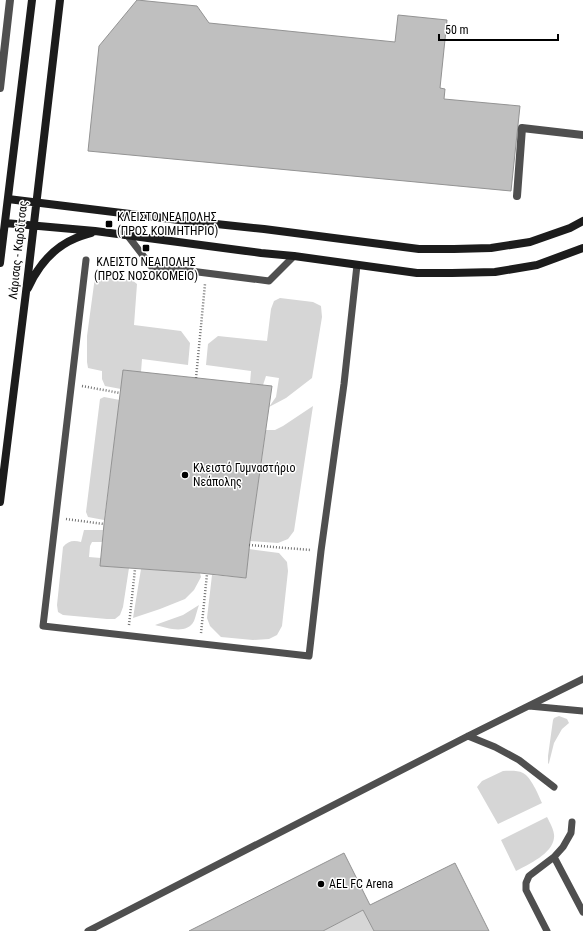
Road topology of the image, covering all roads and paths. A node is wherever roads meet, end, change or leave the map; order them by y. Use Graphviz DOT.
graph roads {
  1 [pos="10,0"];
  2 [pos="32,0"];
  3 [pos="60,0"];
  4 [pos="0,88"];
  5 [pos="583,135"];
  6 [pos="516,196"];
  7 [pos="8,199"];
  8 [pos="36,202"];
  9 [pos="583,221"];
  10 [pos="5,223"];
  11 [pos="33,225"];
  12 [pos="95,231"];
  13 [pos="128,236"];
  14 [pos="583,248"];
  15 [pos="294,256"];
  16 [pos="86,260"];
  17 [pos="0,263"];
  18 [pos="356,265"];
  19 [pos="206,273"];
  20 [pos="26,292"];
  21 [pos="196,378"];
  22 [pos="71,384"];
  23 [pos="120,394"];
  24 [pos="0,502"];
  25 [pos="56,518"];
  26 [pos="104,524"];
  27 [pos="249,545"];
  28 [pos="321,551"];
  29 [pos="135,569"];
  30 [pos="207,574"];
  31 [pos="127,635"];
  32 [pos="199,643"];
  33 [pos="583,678"];
  34 [pos="529,706"];
  35 [pos="583,711"];
  36 [pos="468,736"];
  37 [pos="554,787"];
  38 [pos="572,822"];
  39 [pos="554,857"];
  40 [pos="583,912"];
  41 [pos="88,931"];
  42 [pos="547,931"];
  1 -- 4 [label="street"];
  2 -- 7 [label="street, Λάρισας - Καρδίτσας"];
  3 -- 8 [label="street, Λάρισας - Καρδίτσας"];
  5 -- 6 [label="street"];
  7 -- 8 [label="street"];
  7 -- 10 [label="street, Λάρισας - Καρδίτσας"];
  8 -- 9 [label="street"];
  8 -- 11 [label="street, Λάρισας - Καρδίτσας"];
  10 -- 11 [label="street"];
  10 -- 17 [label="street, Λάρισας - Καρδίτσας"];
  11 -- 12 [label="street"];
  11 -- 20 [label="street, Λάρισας - Καρδίτσας"];
  12 -- 13 [label="street"];
  12 -- 20 [label="street"];
  13 -- 15 [label="street"];
  13 -- 19 [label="lane"];
  14 -- 18 [label="street"];
  15 -- 18 [label="street"];
  15 -- 19 [label="lane"];
  16 -- 22 [label="lane"];
  18 -- 28 [label="lane"];
  19 -- 21 [label="path"];
  20 -- 24 [label="street, Λάρισας - Καρδίτσας"];
  22 -- 23 [label="path"];
  22 -- 25 [label="lane"];
  25 -- 26 [label="path"];
  25 -- 31 [label="lane"];
  27 -- 28 [label="path"];
  28 -- 32 [label="lane"];
  29 -- 31 [label="path"];
  30 -- 32 [label="path"];
  31 -- 32 [label="lane"];
  33 -- 34 [label="lane"];
  34 -- 35 [label="lane"];
  34 -- 36 [label="lane"];
  36 -- 37 [label="lane"];
  36 -- 41 [label="lane"];
  38 -- 39 [label="lane"];
  39 -- 40 [label="lane"];
  39 -- 42 [label="lane"];
}
